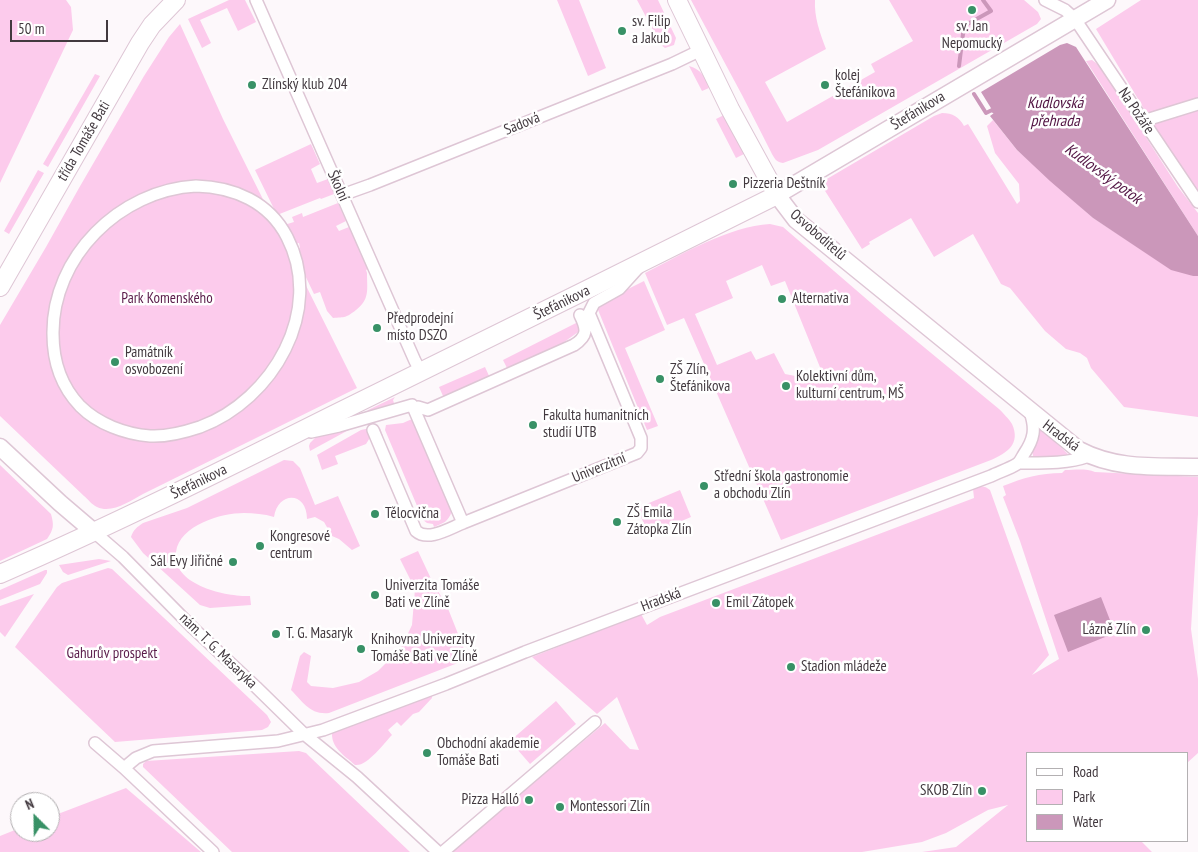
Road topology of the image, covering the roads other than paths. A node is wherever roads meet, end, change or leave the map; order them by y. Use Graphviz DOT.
graph roads {
  1 [pos="176,0"];
  2 [pos="256,0"];
  3 [pos="677,0"];
  4 [pos="1045,0"];
  5 [pos="1107,0"];
  6 [pos="1076,19"];
  7 [pos="701,50"];
  8 [pos="1198,104"];
  9 [pos="1143,121"];
  10 [pos="342,195"];
  11 [pos="777,195"];
  12 [pos="1198,202"];
  13 [pos="641,264"];
  14 [pos="0,287"];
  15 [pos="580,315"];
  16 [pos="421,372"];
  17 [pos="418,407"];
  18 [pos="1030,412"];
  19 [pos="93,417"];
  20 [pos="373,430"];
  21 [pos="292,436"];
  22 [pos="0,447"];
  23 [pos="1089,456"];
  24 [pos="1018,463"];
  25 [pos="1198,467"];
  26 [pos="463,523"];
  27 [pos="94,532"];
  28 [pos="0,574"];
  29 [pos="595,722"];
  30 [pos="304,734"];
  31 [pos="95,743"];
  32 [pos="124,768"];
  33 [pos="213,852"];
  34 [pos="438,852"];
  35 [pos="443,852"];
  1 -- 14 [label="main road, třída Tomáše Bati"];
  2 -- 10 [label="street, Školní"];
  3 -- 7 [label="main road, Osvoboditelů"];
  4 -- 6 [label="street"];
  5 -- 6 [label="street, Štefánikova"];
  6 -- 9 [label="street, Na Požáře"];
  6 -- 11 [label="street, Štefánikova"];
  7 -- 10 [label="street, Sadová"];
  7 -- 11 [label="main road, Osvoboditelů"];
  8 -- 9 [label="street"];
  9 -- 12 [label="street, Na Požáře"];
  10 -- 16 [label="street, Školní"];
  11 -- 13 [label="main road, Štefánikova"];
  11 -- 18 [label="street, Osvoboditelů"];
  13 -- 16 [label="main road, Štefánikova"];
  13 -- 26 [label="street, Univerzitní"];
  15 -- 17 [label="street"];
  16 -- 21 [label="main road, Štefánikova"];
  18 -- 23 [label="street, Hradská"];
  18 -- 24 [label="street, Hradská"];
  19 -- 19 [label="street"];
  20 -- 26 [label="street, Univerzitní"];
  21 -- 26 [label="street"];
  21 -- 27 [label="main road, Štefánikova"];
  22 -- 27 [label="street, nám. T. G. Masaryka"];
  23 -- 24 [label="street, Hradská"];
  23 -- 25 [label="street, Hradská"];
  24 -- 30 [label="street, Hradská"];
  27 -- 28 [label="main road, Štefánikova"];
  27 -- 30 [label="street, nám. T. G. Masaryka"];
  29 -- 35 [label="street"];
  30 -- 32 [label="street, Hradská"];
  30 -- 34 [label="street, nám. T. G. Masaryka"];
  31 -- 32 [label="street"];
  32 -- 33 [label="street"];
}
